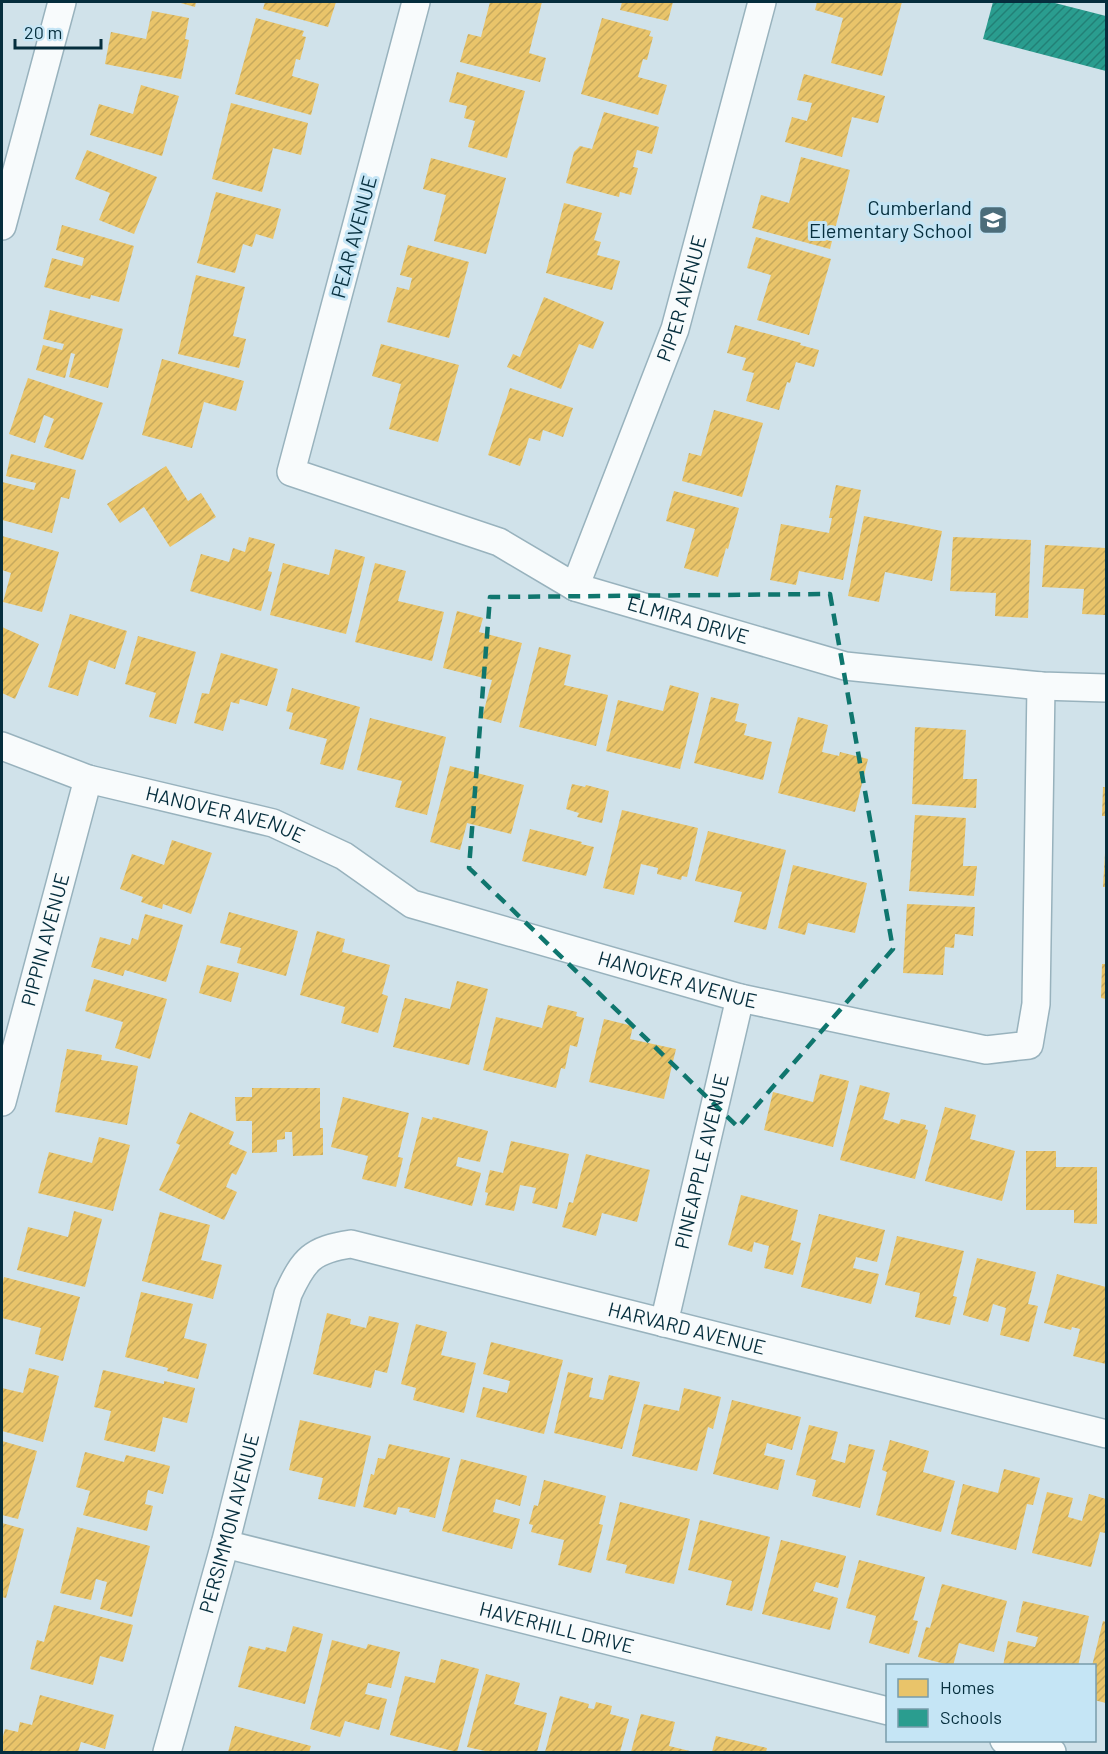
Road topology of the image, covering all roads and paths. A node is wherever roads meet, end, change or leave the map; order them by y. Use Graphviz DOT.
graph roads {
  1 [pos="62,2"];
  2 [pos="416,2"];
  3 [pos="762,2"];
  4 [pos="2,226"];
  5 [pos="291,472"];
  6 [pos="575,586"];
  7 [pos="1041,686"];
  8 [pos="1107,688"];
  9 [pos="2,746"];
  10 [pos="88,779"];
  11 [pos="740,998"];
  12 [pos="2,1102"];
  13 [pos="288,1294"];
  14 [pos="664,1323"];
  15 [pos="1107,1434"];
  16 [pos="225,1544"];
  17 [pos="886,1710"];
  18 [pos="1013,1742"];
  19 [pos="167,1752"];
  20 [pos="1052,1752"];
  1 -- 4 [label="street"];
  2 -- 5 [label="street, PEAR AVENUE"];
  3 -- 6 [label="street, PIPER AVENUE"];
  5 -- 6 [label="street, ELMIRA DRIVE"];
  6 -- 7 [label="street, ELMIRA DRIVE"];
  7 -- 8 [label="street, ELMIRA DRIVE"];
  7 -- 11 [label="street, HANOVER AVENUE"];
  9 -- 10 [label="street, HANOVER AVENUE"];
  10 -- 11 [label="street, HANOVER AVENUE"];
  10 -- 12 [label="street, PIPPIN AVENUE"];
  11 -- 14 [label="street, PINEAPPLE AVENUE"];
  13 -- 14 [label="street, HARVARD AVENUE"];
  13 -- 16 [label="street, PERSIMMON AVENUE"];
  14 -- 15 [label="street, HARVARD AVENUE"];
  16 -- 17 [label="street, HAVERHILL DRIVE"];
  16 -- 19 [label="street, PERSIMMON AVENUE"];
  18 -- 20 [label="street"];
}
